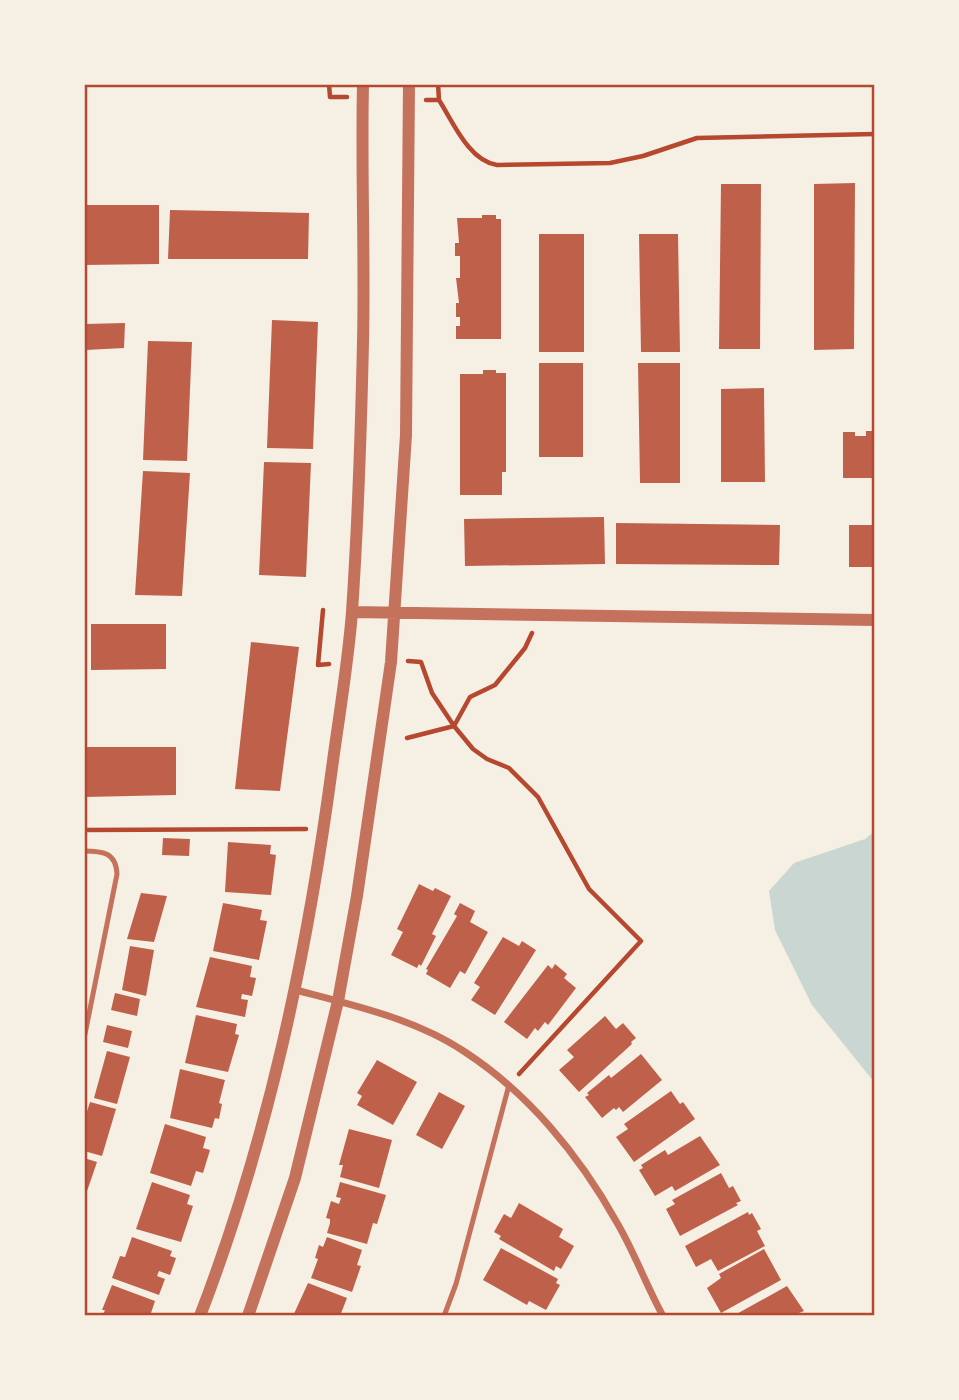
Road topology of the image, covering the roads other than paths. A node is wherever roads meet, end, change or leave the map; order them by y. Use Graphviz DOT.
graph roads {
  1 [pos="409,84"];
  2 [pos="363,91"];
  3 [pos="352,612"];
  4 [pos="396,614"];
  5 [pos="875,620"];
  6 [pos="84,851"];
  7 [pos="296,990"];
  8 [pos="338,1001"];
  9 [pos="84,1039"];
  10 [pos="509,1085"];
  11 [pos="659,1315"];
  12 [pos="200,1316"];
  13 [pos="248,1316"];
  14 [pos="444,1316"];
  1 -- 4 [label="street"];
  2 -- 3 [label="street"];
  3 -- 4 [label="street"];
  3 -- 7 [label="street"];
  4 -- 5 [label="street"];
  4 -- 8 [label="street"];
  6 -- 9 [label="lane"];
  7 -- 8 [label="street"];
  7 -- 12 [label="street"];
  8 -- 10 [label="street"];
  8 -- 13 [label="street"];
  10 -- 11 [label="street"];
  10 -- 14 [label="lane"];
}
